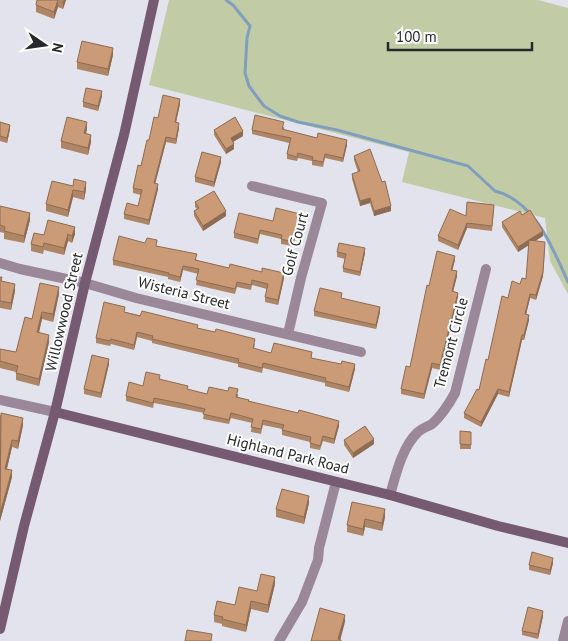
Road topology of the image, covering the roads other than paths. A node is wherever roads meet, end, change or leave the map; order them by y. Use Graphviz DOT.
graph roads {
  1 [pos="154,0"];
  2 [pos="252,186"];
  3 [pos="0,263"];
  4 [pos="486,270"];
  5 [pos="85,283"];
  6 [pos="288,334"];
  7 [pos="361,352"];
  8 [pos="0,400"];
  9 [pos="56,412"];
  10 [pos="336,482"];
  11 [pos="390,495"];
  12 [pos="568,543"];
  13 [pos="568,621"];
  14 [pos="0,629"];
  15 [pos="280,641"];
  16 [pos="563,641"];
  1 -- 5 [label="street, Willowwood Street"];
  2 -- 6 [label="street, Golf Court"];
  3 -- 5 [label="street, Wisteria Street"];
  4 -- 11 [label="street, Tremont Circle"];
  5 -- 6 [label="street, Wisteria Street"];
  5 -- 9 [label="street, Willowwood Street"];
  6 -- 7 [label="street, Wisteria Street"];
  8 -- 9 [label="street, Highland Park Road"];
  9 -- 10 [label="street, Highland Park Road"];
  9 -- 14 [label="street, Willowwood Street"];
  10 -- 11 [label="street, Highland Park Road"];
  10 -- 15 [label="street"];
  11 -- 12 [label="street, Highland Park Road"];
  13 -- 16 [label="street"];
}
